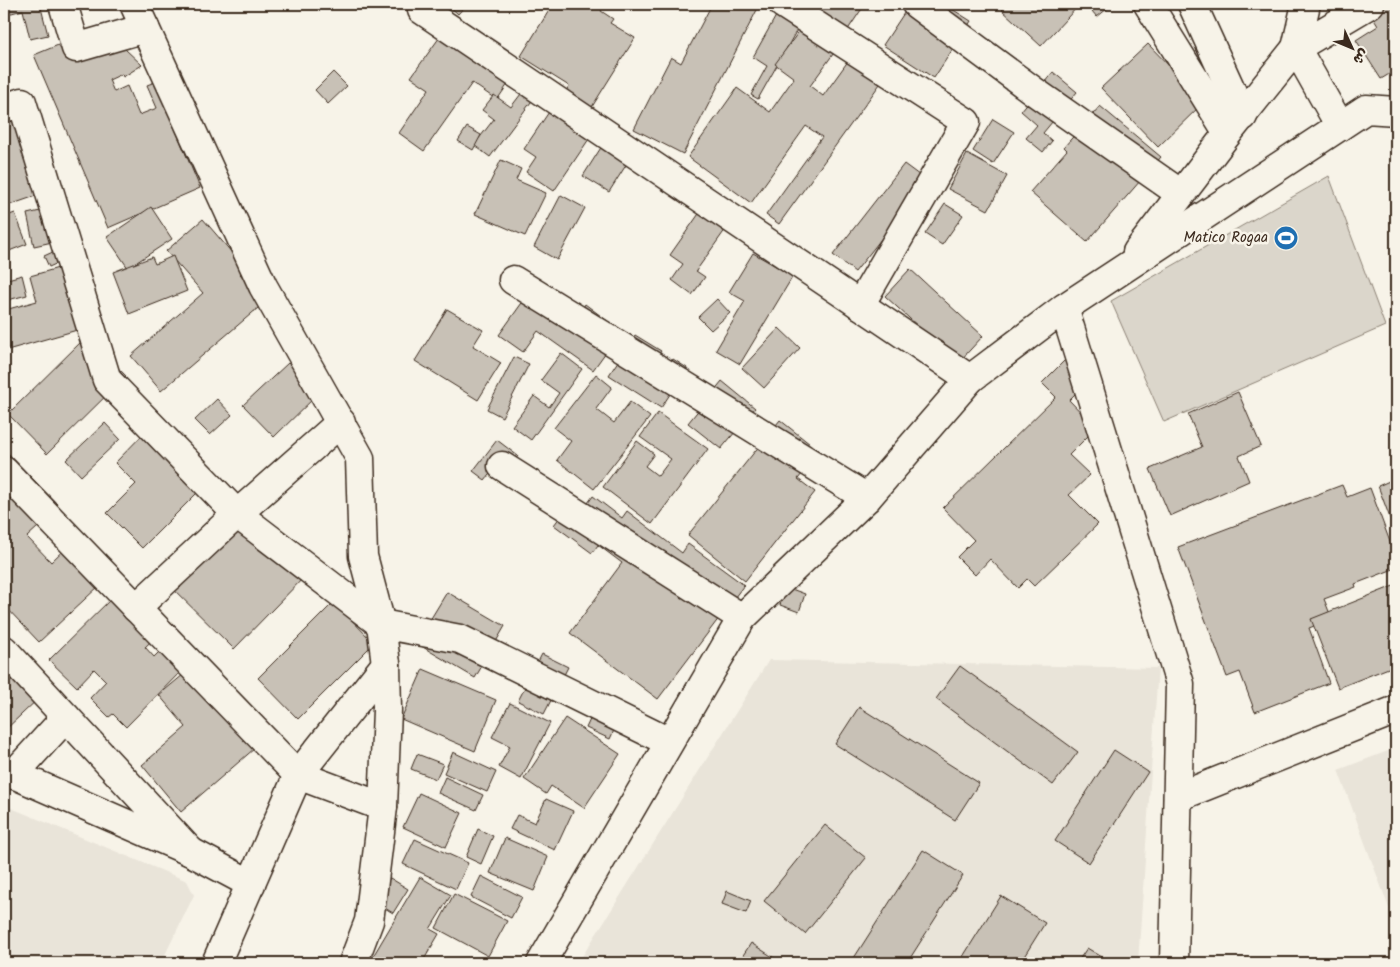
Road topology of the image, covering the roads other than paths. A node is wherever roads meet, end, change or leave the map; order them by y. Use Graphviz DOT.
graph roads {
  1 [pos="63,4"];
  2 [pos="784,4"];
  3 [pos="916,4"];
  4 [pos="1148,4"];
  5 [pos="1306,4"];
  6 [pos="1370,4"];
  7 [pos="1193,5"];
  8 [pos="422,10"];
  9 [pos="140,16"];
  10 [pos="1296,48"];
  11 [pos="4,108"];
  12 [pos="1396,111"];
  13 [pos="1235,124"];
  14 [pos="1340,126"];
  15 [pos="1181,194"];
  16 [pos="1124,268"];
  17 [pos="513,280"];
  18 [pos="860,305"];
  19 [pos="1064,308"];
  20 [pos="970,379"];
  21 [pos="340,422"];
  22 [pos="502,466"];
  23 [pos="4,471"];
  24 [pos="867,498"];
  25 [pos="237,514"];
  26 [pos="136,608"];
  27 [pos="742,618"];
  28 [pos="381,624"];
  29 [pos="4,650"];
  30 [pos="386,664"];
  31 [pos="1396,710"];
  32 [pos="66,717"];
  33 [pos="669,742"];
  34 [pos="8,772"];
  35 [pos="298,775"];
  36 [pos="1178,797"];
  37 [pos="382,807"];
  38 [pos="191,852"];
  39 [pos="250,884"];
  40 [pos="216,963"];
  41 [pos="353,963"];
  42 [pos="541,963"];
  43 [pos="1174,963"];
  1 -- 9 [label="street"];
  2 -- 18 [label="street"];
  3 -- 15 [label="street"];
  4 -- 13 [label="street"];
  5 -- 10 [label="street"];
  6 -- 10 [label="street"];
  7 -- 13 [label="street"];
  8 -- 18 [label="street"];
  9 -- 21 [label="street"];
  10 -- 13 [label="street"];
  10 -- 14 [label="street"];
  11 -- 25 [label="street"];
  12 -- 14 [label="street"];
  13 -- 15 [label="street"];
  14 -- 16 [label="street"];
  15 -- 16 [label="street"];
  16 -- 19 [label="street"];
  17 -- 24 [label="street"];
  18 -- 20 [label="street"];
  19 -- 20 [label="street"];
  19 -- 36 [label="street"];
  20 -- 24 [label="street"];
  21 -- 25 [label="street"];
  21 -- 28 [label="street"];
  22 -- 27 [label="street"];
  23 -- 26 [label="street"];
  24 -- 27 [label="street"];
  25 -- 26 [label="street"];
  25 -- 28 [label="street"];
  26 -- 35 [label="street"];
  27 -- 33 [label="street"];
  28 -- 30 [label="street"];
  28 -- 33 [label="street"];
  29 -- 32 [label="street"];
  30 -- 35 [label="street"];
  30 -- 37 [label="street"];
  31 -- 36 [label="street"];
  32 -- 34 [label="street"];
  32 -- 38 [label="street"];
  33 -- 42 [label="street"];
  34 -- 38 [label="street"];
  35 -- 37 [label="street"];
  35 -- 39 [label="street"];
  36 -- 43 [label="street"];
  37 -- 41 [label="street"];
  38 -- 39 [label="street"];
  39 -- 40 [label="street"];
}
